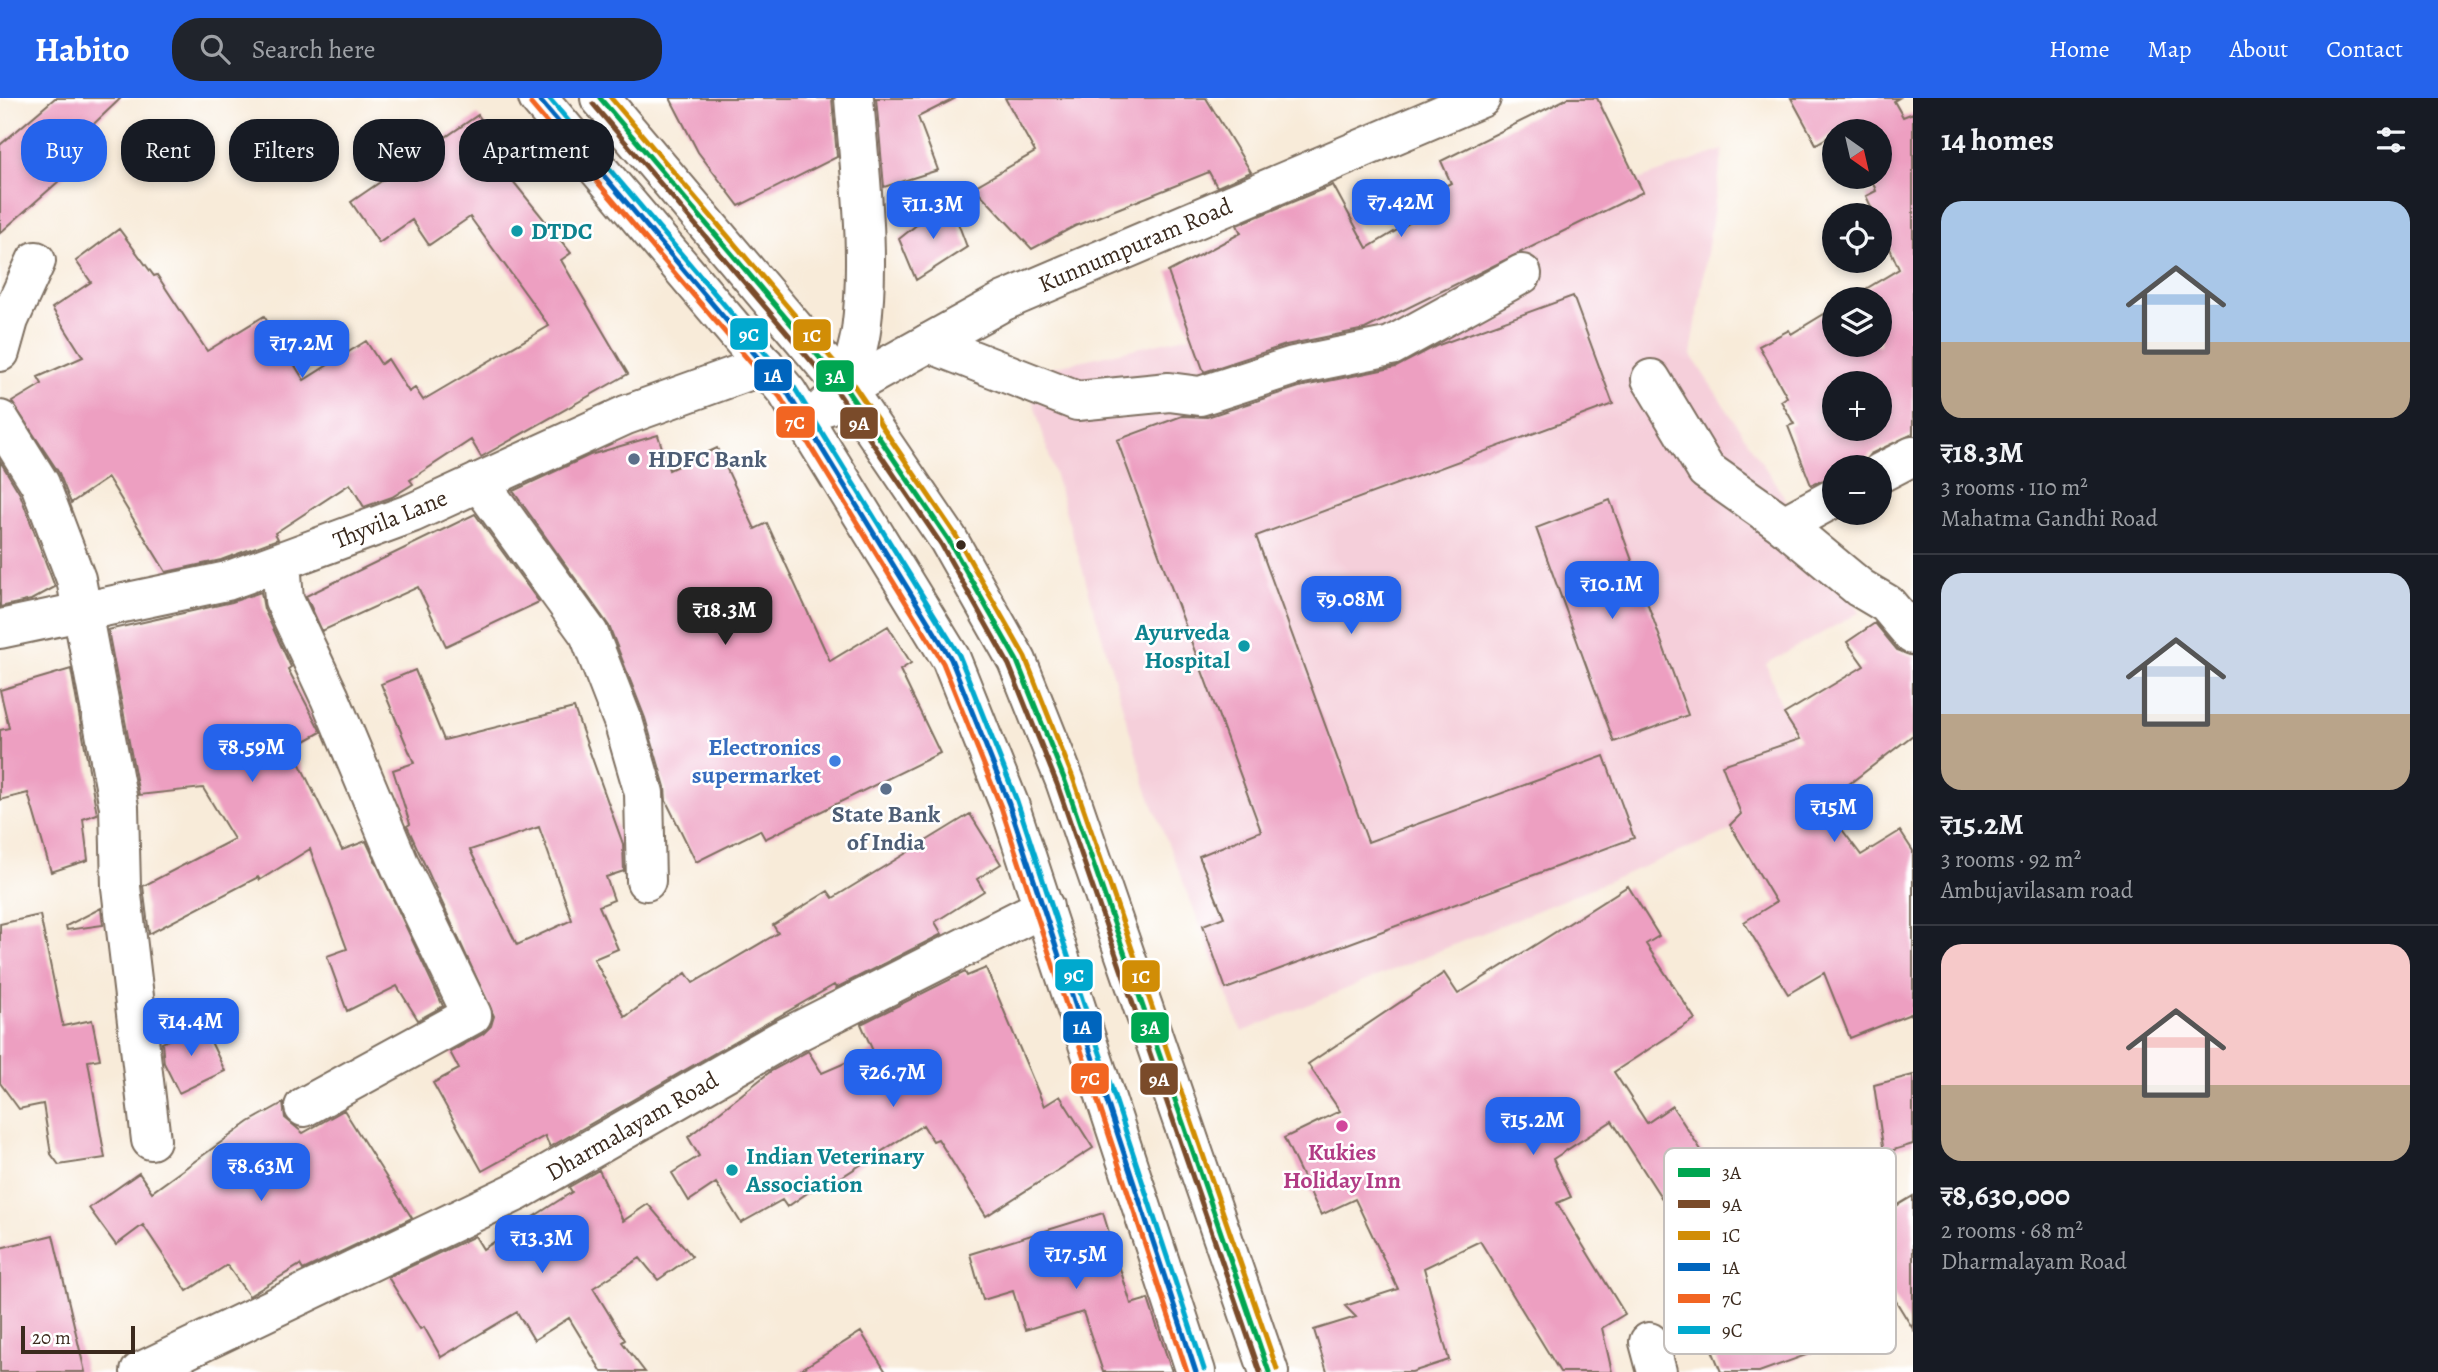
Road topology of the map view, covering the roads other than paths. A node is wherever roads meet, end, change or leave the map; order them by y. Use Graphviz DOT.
graph roads {
  1 [pos="538,98"];
  2 [pos="600,98"];
  3 [pos="854,98"];
  4 [pos="1466,101"];
  5 [pos="36,261"];
  6 [pos="1522,274"];
  7 [pos="929,343"];
  8 [pos="0,352"];
  9 [pos="765,365"];
  10 [pos="1651,379"];
  11 [pos="846,389"];
  12 [pos="0,420"];
  13 [pos="805,423"];
  14 [pos="1913,456"];
  15 [pos="1892,467"];
  16 [pos="479,482"];
  17 [pos="1822,504"];
  18 [pos="1784,525"];
  19 [pos="281,561"];
  20 [pos="81,611"];
  21 [pos="0,629"];
  22 [pos="1913,635"];
  23 [pos="646,881"];
  24 [pos="1044,907"];
  25 [pos="304,1107"];
  26 [pos="152,1140"];
  27 [pos="140,1372"];
  28 [pos="1196,1372"];
  29 [pos="1269,1372"];
  1 -- 9 [label="street"];
  2 -- 11 [label="street"];
  3 -- 11 [label="street"];
  4 -- 7 [label="street, Kunnumpuram Road"];
  5 -- 8 [label="street"];
  6 -- 7 [label="street"];
  7 -- 11 [label="street, Kunnumpuram Road"];
  9 -- 13 [label="street"];
  9 -- 16 [label="street, Thyvila Lane"];
  10 -- 18 [label="street"];
  11 -- 13 [label="street, Kunnumpuram Road"];
  11 -- 29 [label="street"];
  12 -- 20 [label="street"];
  13 -- 24 [label="street"];
  14 -- 15 [label="street"];
  16 -- 19 [label="street, Thyvila Lane"];
  16 -- 23 [label="street"];
  17 -- 18 [label="street"];
  18 -- 22 [label="street"];
  19 -- 20 [label="street, Thyvila Lane"];
  19 -- 25 [label="street"];
  20 -- 21 [label="street, Thyvila Lane"];
  20 -- 26 [label="street"];
  24 -- 27 [label="street, Dharmalayam Road"];
  24 -- 28 [label="street"];
}
